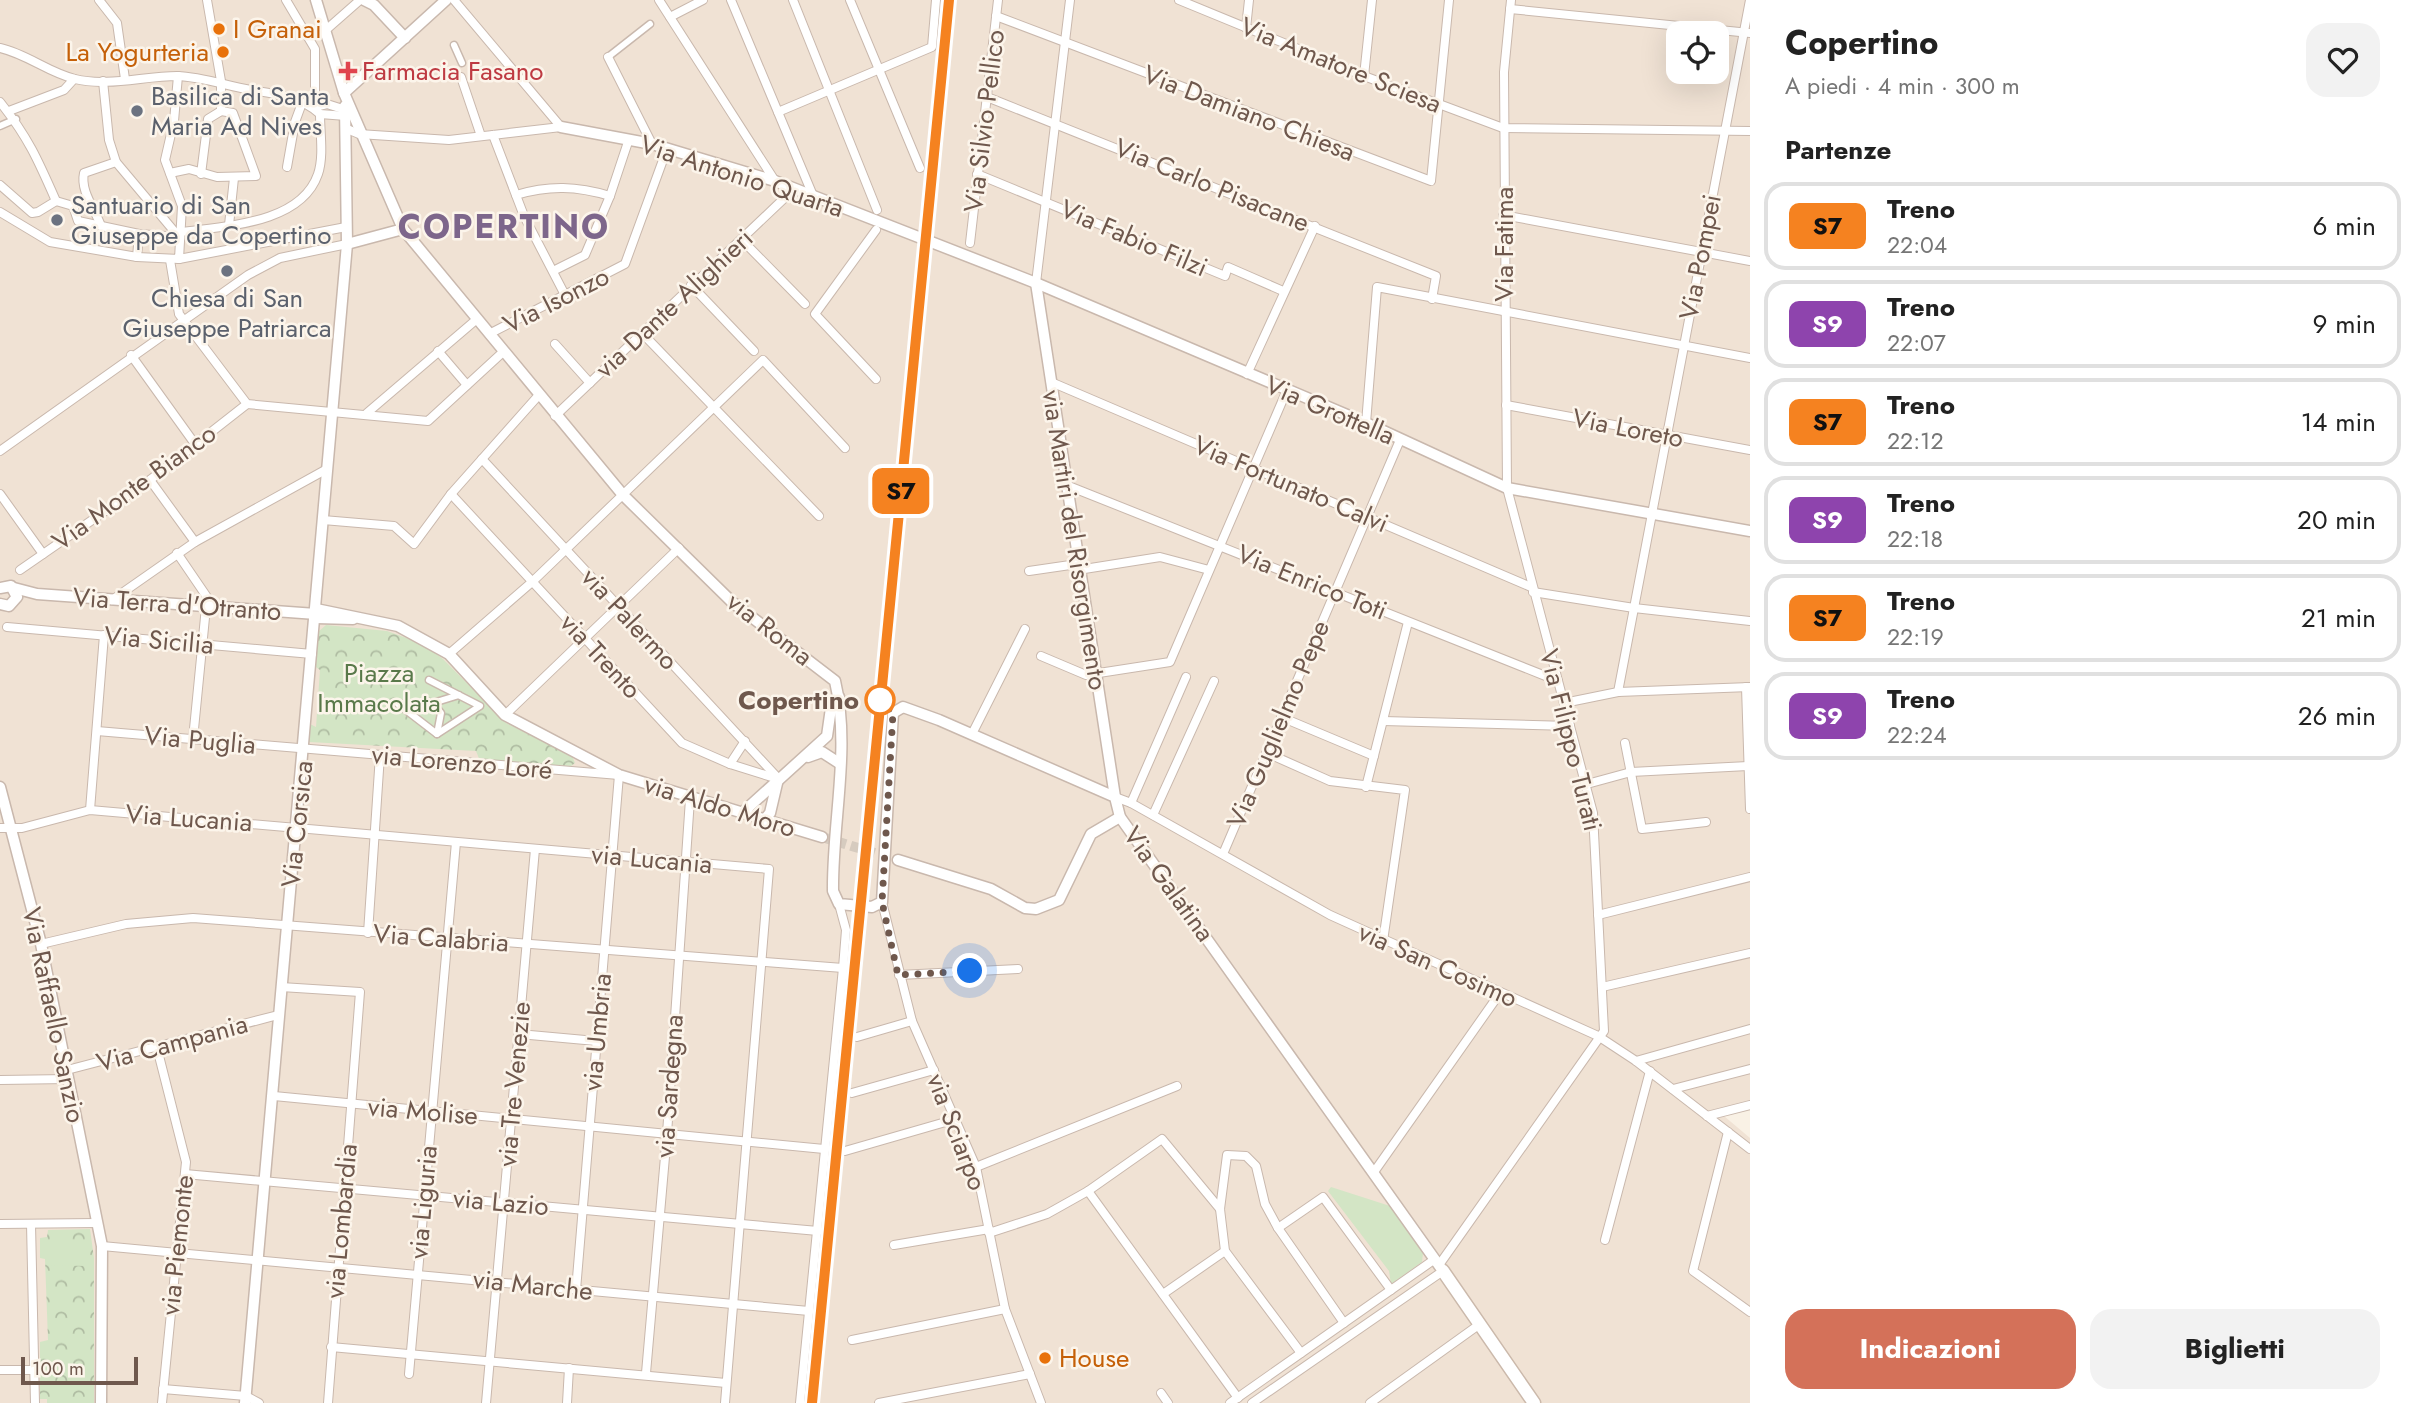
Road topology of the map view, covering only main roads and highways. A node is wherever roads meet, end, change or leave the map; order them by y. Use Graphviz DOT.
graph roads {
  1 [pos="1439,1265"];
  2 [pos="1534,1403"];
  1 -- 2 [label="main road"];
}
